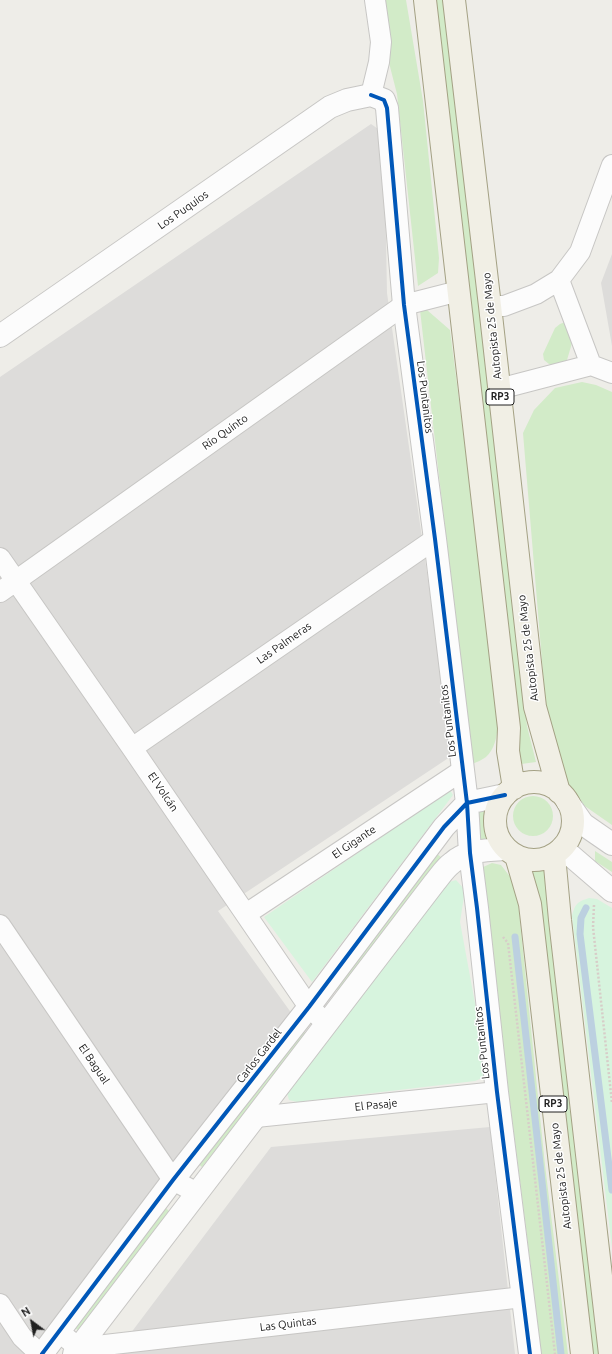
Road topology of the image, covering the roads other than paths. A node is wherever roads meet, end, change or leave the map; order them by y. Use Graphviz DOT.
graph roads {
  1 [pos="375,0"];
  2 [pos="425,0"];
  3 [pos="454,0"];
  4 [pos="371,95"];
  5 [pos="612,165"];
  6 [pos="559,280"];
  7 [pos="459,291"];
  8 [pos="404,305"];
  9 [pos="490,306"];
  10 [pos="0,336"];
  11 [pos="591,364"];
  12 [pos="612,373"];
  13 [pos="499,389"];
  14 [pos="435,539"];
  15 [pos="0,558"];
  16 [pos="8,586"];
  17 [pos="132,748"];
  18 [pos="463,770"];
  19 [pos="510,791"];
  20 [pos="563,796"];
  21 [pos="467,803"];
  22 [pos="612,844"];
  23 [pos="558,852"];
  24 [pos="470,853"];
  25 [pos="511,853"];
  26 [pos="603,895"];
  27 [pos="246,914"];
  28 [pos="0,926"];
  29 [pos="309,1007"];
  30 [pos="327,1024"];
  31 [pos="497,1092"];
  32 [pos="256,1117"];
  33 [pos="173,1180"];
  34 [pos="197,1193"];
  35 [pos="523,1297"];
  36 [pos="0,1304"];
  37 [pos="59,1332"];
  38 [pos="76,1351"];
  39 [pos="41,1354"];
  40 [pos="530,1354"];
  41 [pos="582,1354"];
  42 [pos="610,1354"];
  1 -- 4 [label="street"];
  2 -- 7 [label="main road, RP3"];
  3 -- 9 [label="main road, Autopista 25 de Mayo / RP3"];
  4 -- 8 [label="street, Los Puntanitos"];
  4 -- 10 [label="street, Los Puquios"];
  5 -- 6 [label="street"];
  6 -- 9 [label="street"];
  6 -- 11 [label="street"];
  7 -- 8 [label="street, Río Quinto"];
  7 -- 19 [label="main road, RP3"];
  8 -- 14 [label="street, Los Puntanitos"];
  8 -- 16 [label="street, Río Quinto"];
  9 -- 13 [label="main road, Autopista 25 de Mayo / RP3"];
  11 -- 12 [label="street"];
  11 -- 13 [label="street"];
  13 -- 20 [label="main road, Autopista 25 de Mayo / RP3"];
  14 -- 17 [label="street, Las Palmeras"];
  14 -- 18 [label="street, Los Puntanitos"];
  15 -- 16 [label="street, El Volcán"];
  16 -- 17 [label="street, El Volcán"];
  17 -- 27 [label="street, El Volcán"];
  18 -- 21 [label="street, Los Puntanitos"];
  18 -- 27 [label="street, El Gigante"];
  19 -- 20 [label="main road"];
  19 -- 21 [label="street"];
  19 -- 25 [label="main road, RP3"];
  20 -- 22 [label="street"];
  20 -- 23 [label="main road, RP3"];
  21 -- 24 [label="street, Los Puntanitos"];
  21 -- 29 [label="street, Carlos Gardel"];
  23 -- 25 [label="main road"];
  23 -- 26 [label="street"];
  23 -- 42 [label="main road, RP3"];
  24 -- 25 [label="street"];
  24 -- 30 [label="street"];
  24 -- 31 [label="street, Los Puntanitos"];
  25 -- 41 [label="main road, Autopista 25 de Mayo / RP3"];
  27 -- 29 [label="street, El Volcán"];
  28 -- 33 [label="street, El Bagual"];
  29 -- 30 [label="street, El Volcán"];
  29 -- 33 [label="street, Carlos Gardel"];
  30 -- 32 [label="street"];
  31 -- 32 [label="street, El Pasaje"];
  31 -- 35 [label="street, Los Puntanitos"];
  32 -- 34 [label="street"];
  33 -- 34 [label="street, El Bagual"];
  33 -- 37 [label="street, Carlos Gardel"];
  34 -- 38 [label="street"];
  35 -- 38 [label="street, Las Quintas"];
  35 -- 40 [label="street, Los Puntanitos"];
  36 -- 39 [label="street"];
  37 -- 38 [label="street"];
  37 -- 39 [label="street, Carlos Gardel"];
}
